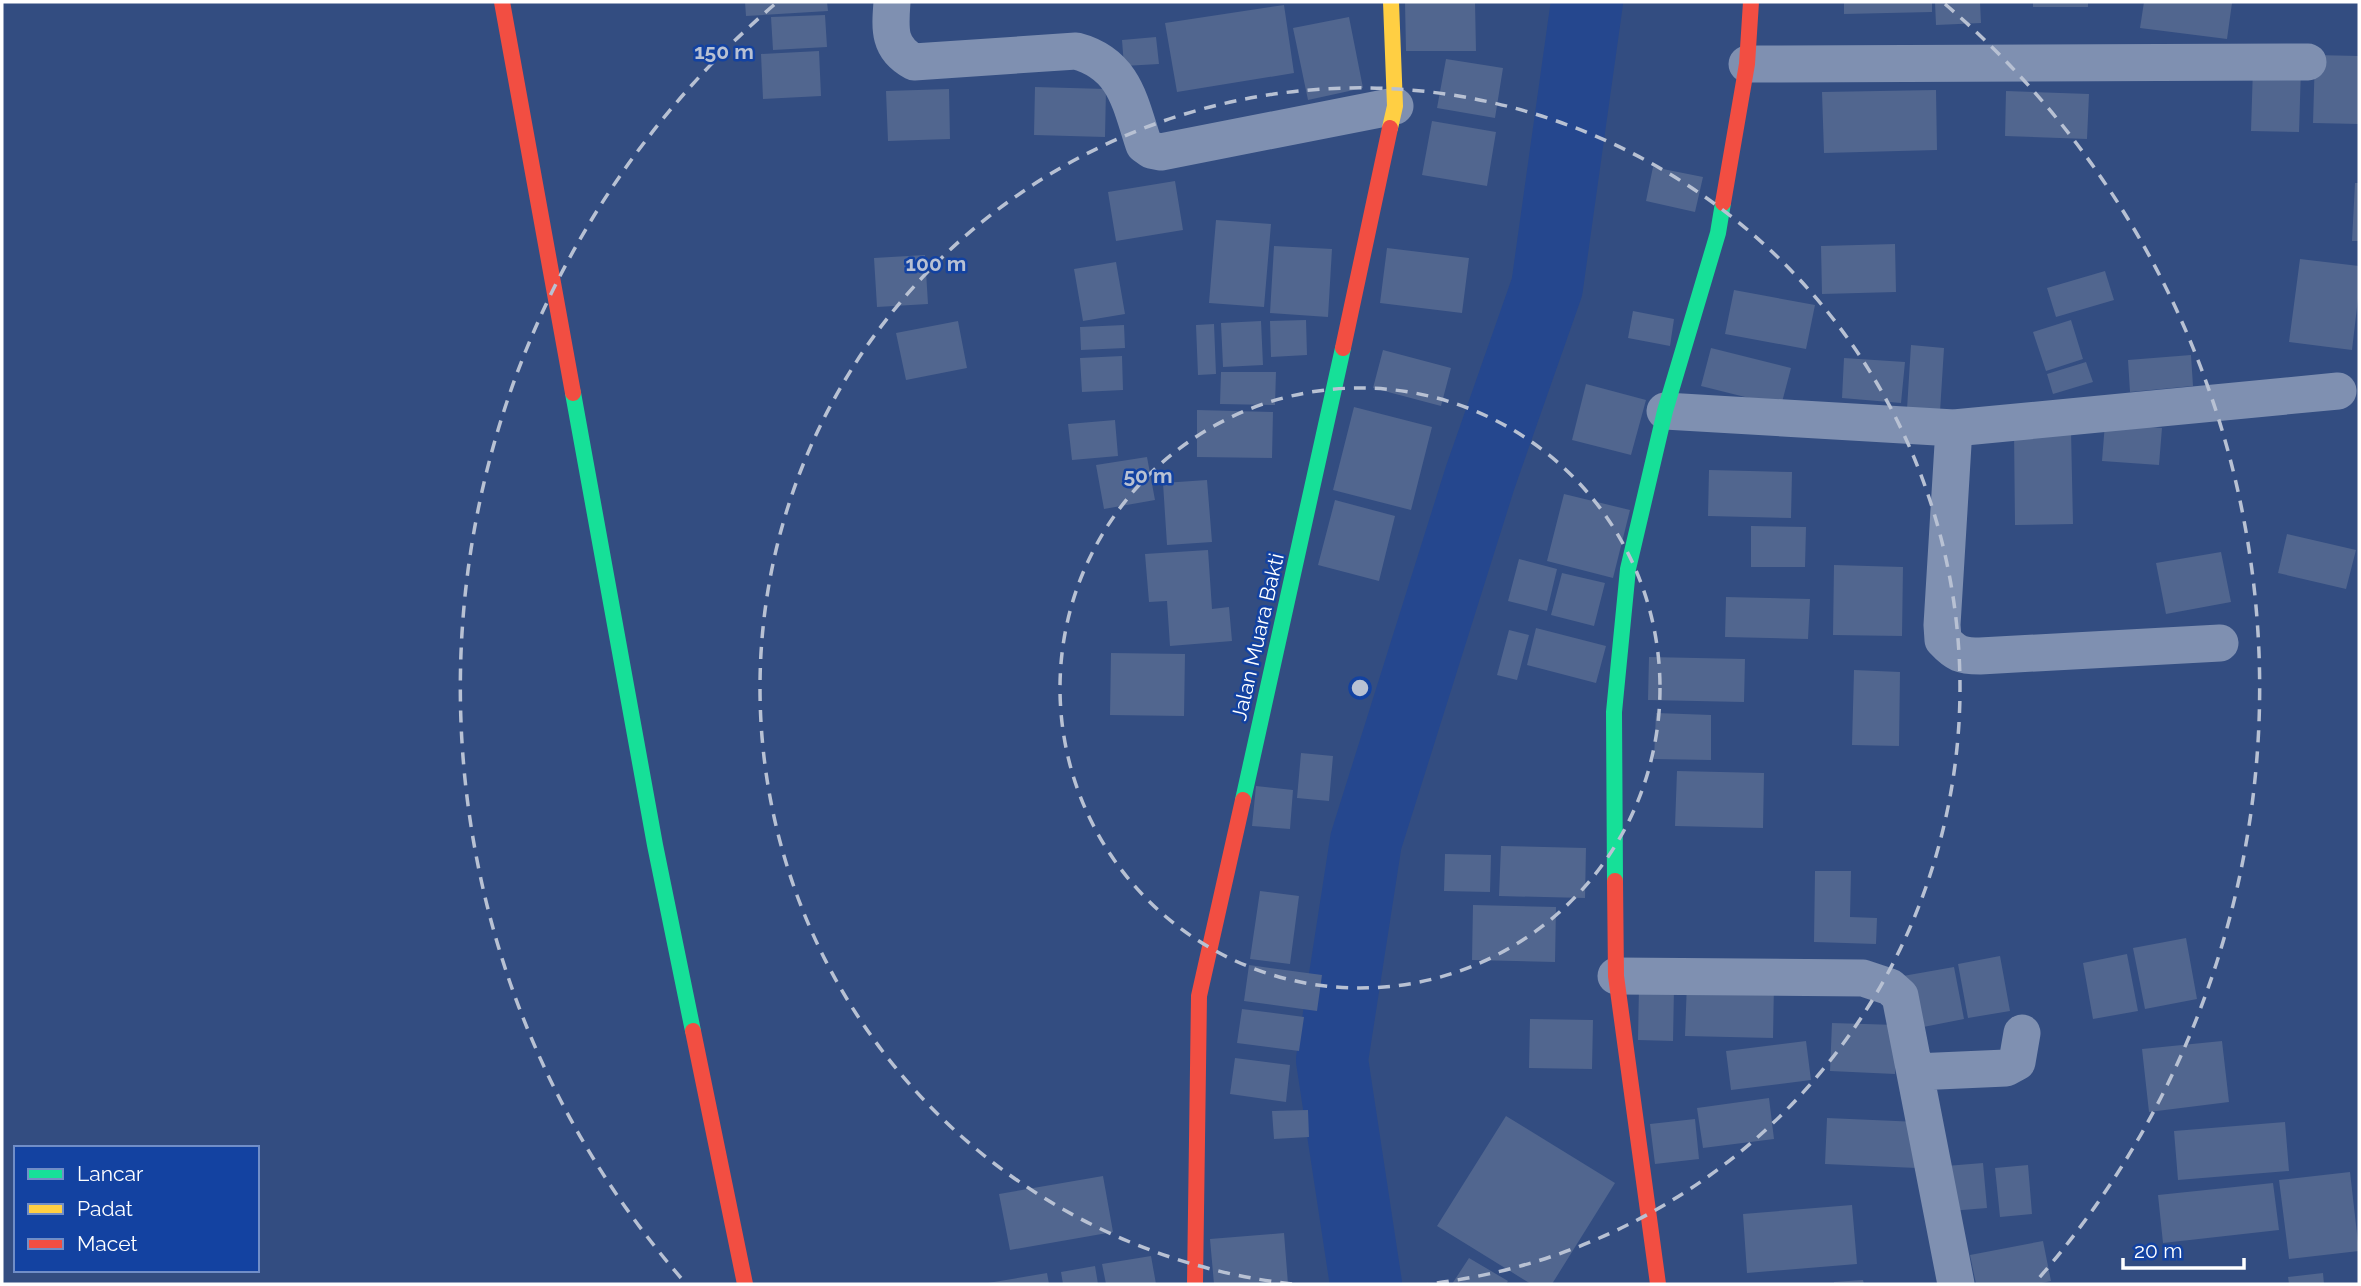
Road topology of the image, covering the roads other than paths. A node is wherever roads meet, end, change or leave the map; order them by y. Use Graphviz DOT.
graph roads {
  1 [pos="502,2"];
  2 [pos="892,2"];
  3 [pos="1391,2"];
  4 [pos="1751,2"];
  5 [pos="2308,62"];
  6 [pos="1746,64"];
  7 [pos="1395,106"];
  8 [pos="2338,391"];
  9 [pos="1665,411"];
  10 [pos="1954,428"];
  11 [pos="2220,643"];
  12 [pos="1616,975"];
  13 [pos="2022,1033"];
  14 [pos="1915,1072"];
  15 [pos="745,1284"];
  16 [pos="1195,1284"];
  17 [pos="1658,1284"];
  18 [pos="1955,1284"];
  1 -- 15 [label="street"];
  2 -- 7 [label="street"];
  3 -- 7 [label="street, Jalan Muara Bakti"];
  4 -- 6 [label="street"];
  5 -- 6 [label="street"];
  6 -- 9 [label="street"];
  7 -- 16 [label="street, Jalan Muara Bakti"];
  8 -- 10 [label="street"];
  9 -- 10 [label="street"];
  9 -- 12 [label="street"];
  10 -- 11 [label="street"];
  12 -- 14 [label="street"];
  12 -- 17 [label="street"];
  13 -- 14 [label="street"];
  14 -- 18 [label="street"];
}
